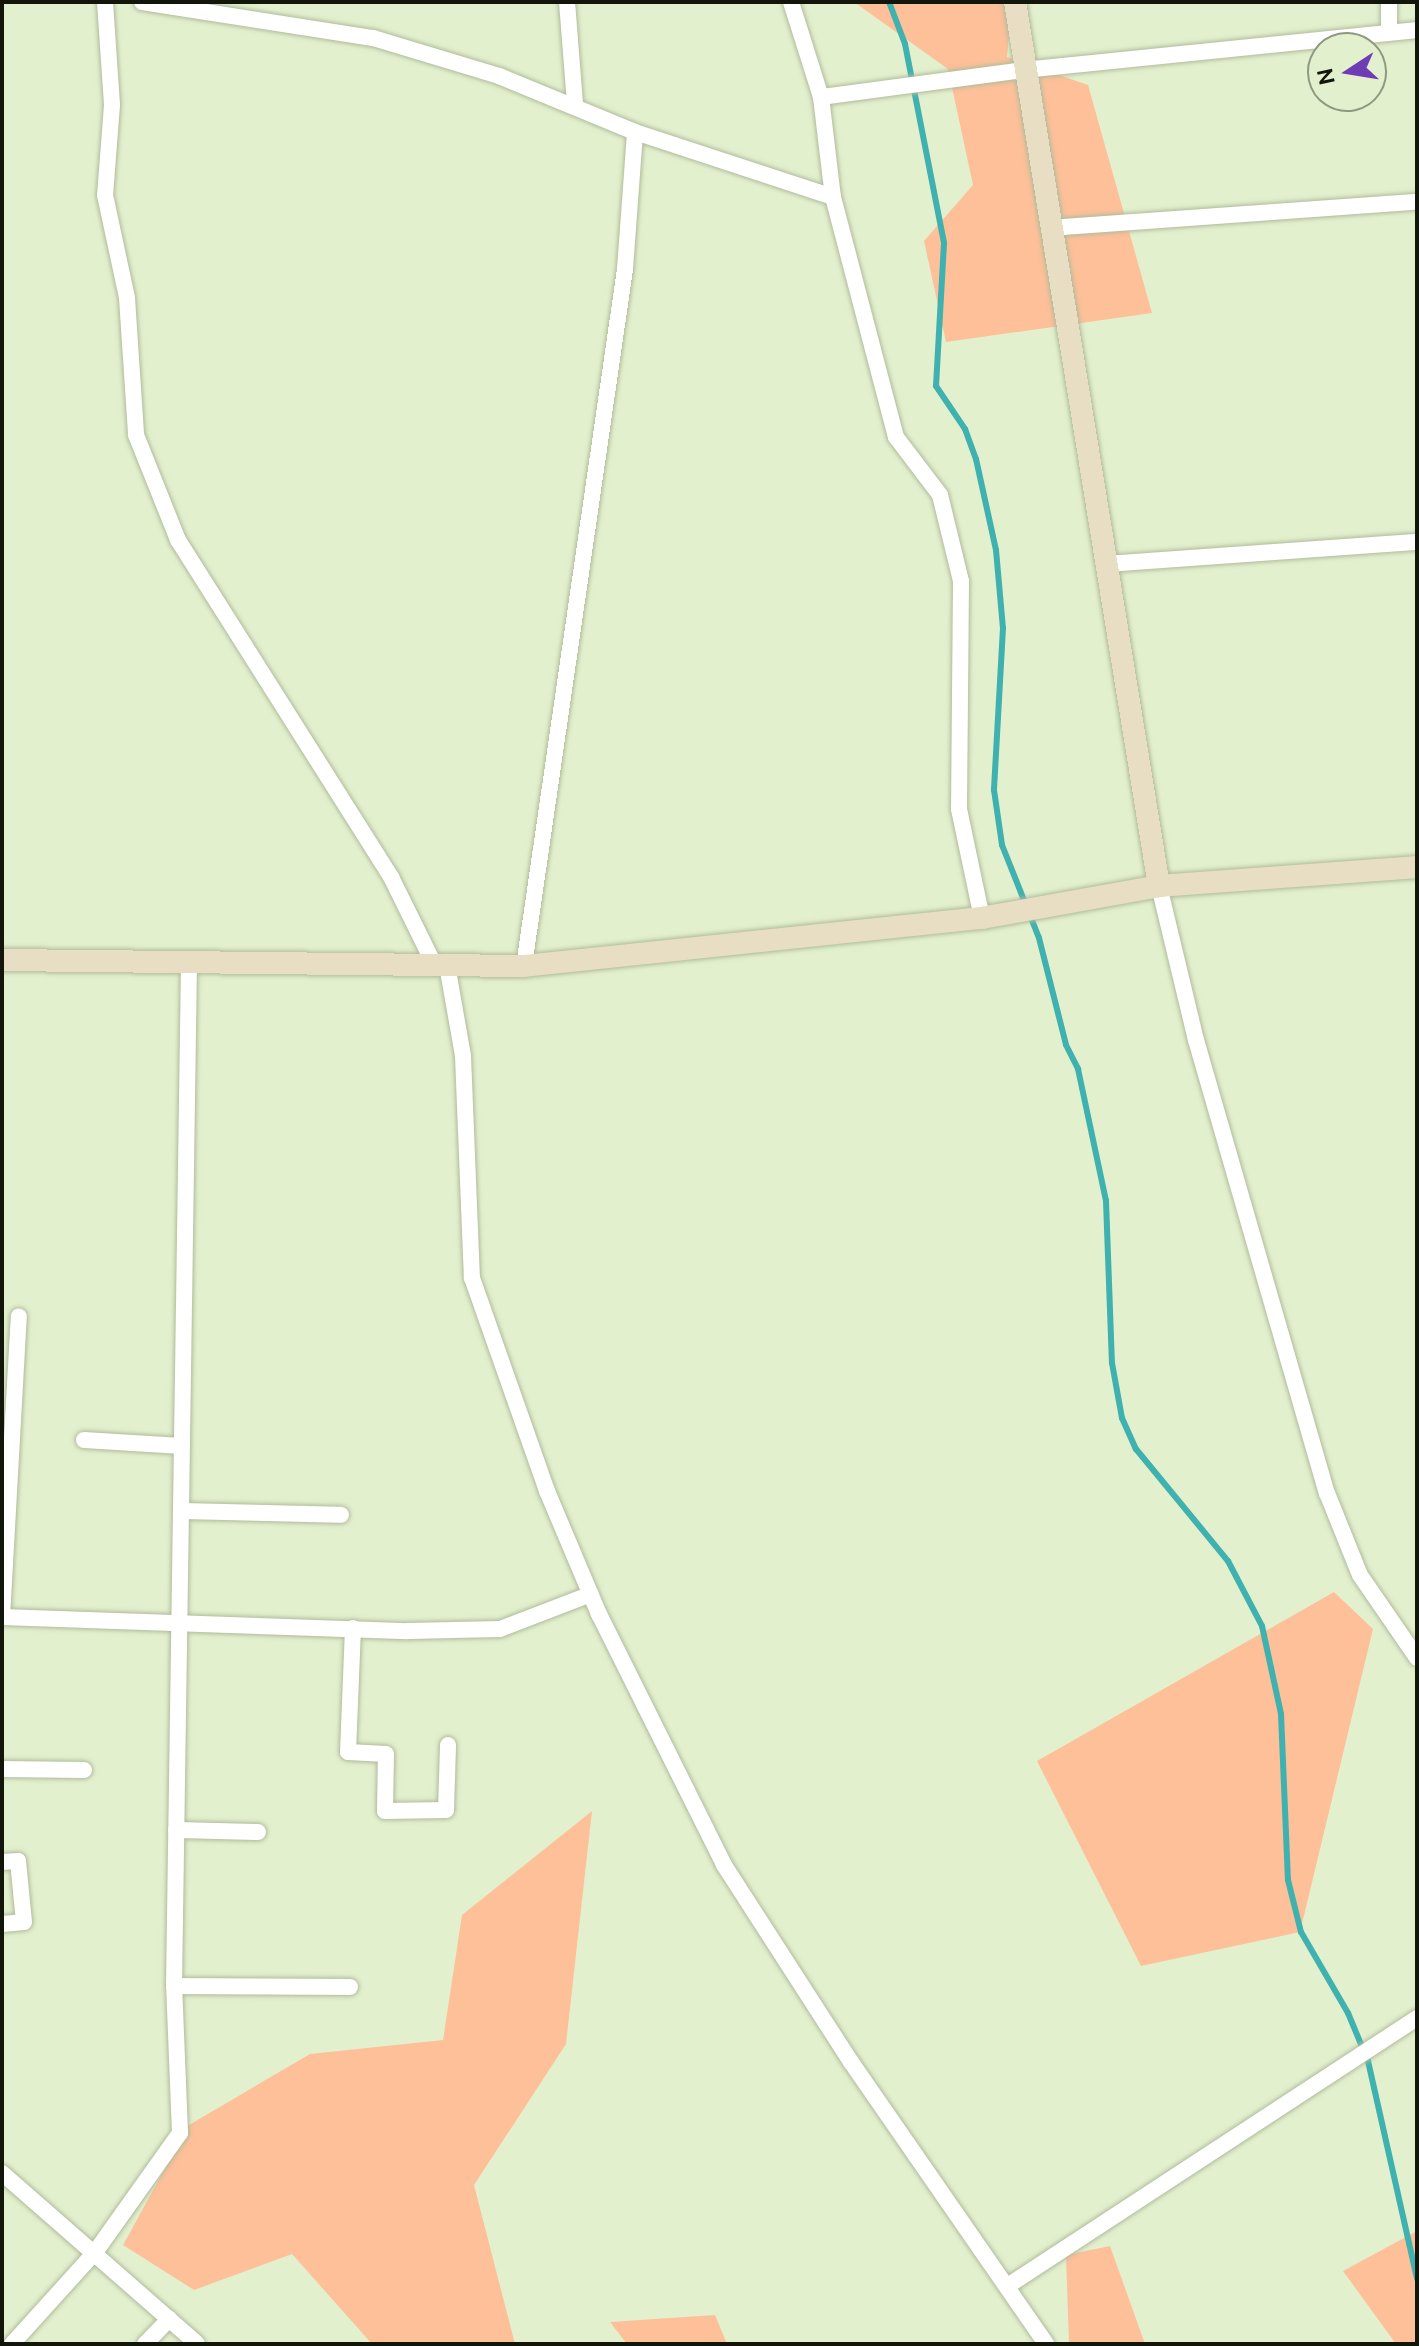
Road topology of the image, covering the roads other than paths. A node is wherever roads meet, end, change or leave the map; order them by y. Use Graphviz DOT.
graph roads {
  1 [pos="105,2"];
  2 [pos="142,2"];
  3 [pos="567,2"];
  4 [pos="791,2"];
  5 [pos="1015,2"];
  6 [pos="1389,2"];
  7 [pos="1417,30"];
  8 [pos="1389,32"];
  9 [pos="1024,70"];
  10 [pos="821,97"];
  11 [pos="575,103"];
  12 [pos="635,132"];
  13 [pos="833,197"];
  14 [pos="1417,202"];
  15 [pos="1050,228"];
  16 [pos="1417,542"];
  17 [pos="1107,564"];
  18 [pos="1417,867"];
  19 [pos="1159,886"];
  20 [pos="982,918"];
  21 [pos="2,960"];
  22 [pos="189,960"];
  23 [pos="440,964"];
  24 [pos="524,966"];
  25 [pos="19,1316"];
  26 [pos="8,1414"];
  27 [pos="84,1440"];
  28 [pos="182,1446"];
  29 [pos="181,1511"];
  30 [pos="341,1515"];
  31 [pos="591,1594"];
  32 [pos="2,1617"];
  33 [pos="179,1619"];
  34 [pos="353,1628"];
  35 [pos="1417,1658"];
  36 [pos="448,1745"];
  37 [pos="2,1769"];
  38 [pos="84,1770"];
  39 [pos="176,1830"];
  40 [pos="258,1832"];
  41 [pos="2,1862"];
  42 [pos="2,1924"];
  43 [pos="174,1986"];
  44 [pos="350,1987"];
  45 [pos="1417,2018"];
  46 [pos="2,2173"];
  47 [pos="96,2251"];
  48 [pos="1009,2285"];
  49 [pos="169,2319"];
  50 [pos="12,2344"];
  51 [pos="145,2344"];
  52 [pos="197,2344"];
  53 [pos="1046,2344"];
  1 -- 23 [label="street"];
  2 -- 11 [label="street"];
  3 -- 11 [label="street"];
  4 -- 10 [label="street"];
  5 -- 9 [label="street"];
  6 -- 8 [label="street"];
  7 -- 8 [label="street"];
  8 -- 9 [label="street"];
  9 -- 10 [label="street"];
  9 -- 15 [label="street"];
  10 -- 13 [label="street"];
  11 -- 12 [label="street"];
  12 -- 13 [label="street"];
  12 -- 24 [label="street"];
  13 -- 20 [label="street"];
  14 -- 15 [label="street"];
  15 -- 17 [label="street"];
  16 -- 17 [label="street"];
  17 -- 19 [label="street"];
  18 -- 19 [label="street"];
  19 -- 20 [label="street"];
  19 -- 35 [label="street"];
  20 -- 24 [label="street"];
  21 -- 22 [label="street"];
  22 -- 23 [label="street"];
  22 -- 28 [label="street"];
  23 -- 24 [label="street"];
  23 -- 31 [label="street"];
  25 -- 26 [label="street"];
  26 -- 32 [label="street"];
  27 -- 28 [label="street"];
  28 -- 29 [label="street"];
  29 -- 30 [label="street"];
  29 -- 33 [label="street"];
  31 -- 34 [label="street"];
  31 -- 48 [label="street"];
  32 -- 33 [label="street"];
  33 -- 34 [label="street"];
  33 -- 39 [label="street"];
  34 -- 36 [label="street"];
  37 -- 38 [label="street"];
  39 -- 40 [label="street"];
  39 -- 43 [label="street"];
  41 -- 42 [label="street"];
  43 -- 44 [label="street"];
  43 -- 47 [label="street"];
  45 -- 48 [label="street"];
  46 -- 47 [label="street"];
  47 -- 49 [label="street"];
  47 -- 50 [label="street"];
  48 -- 53 [label="street"];
  49 -- 51 [label="street"];
  49 -- 52 [label="street"];
}
